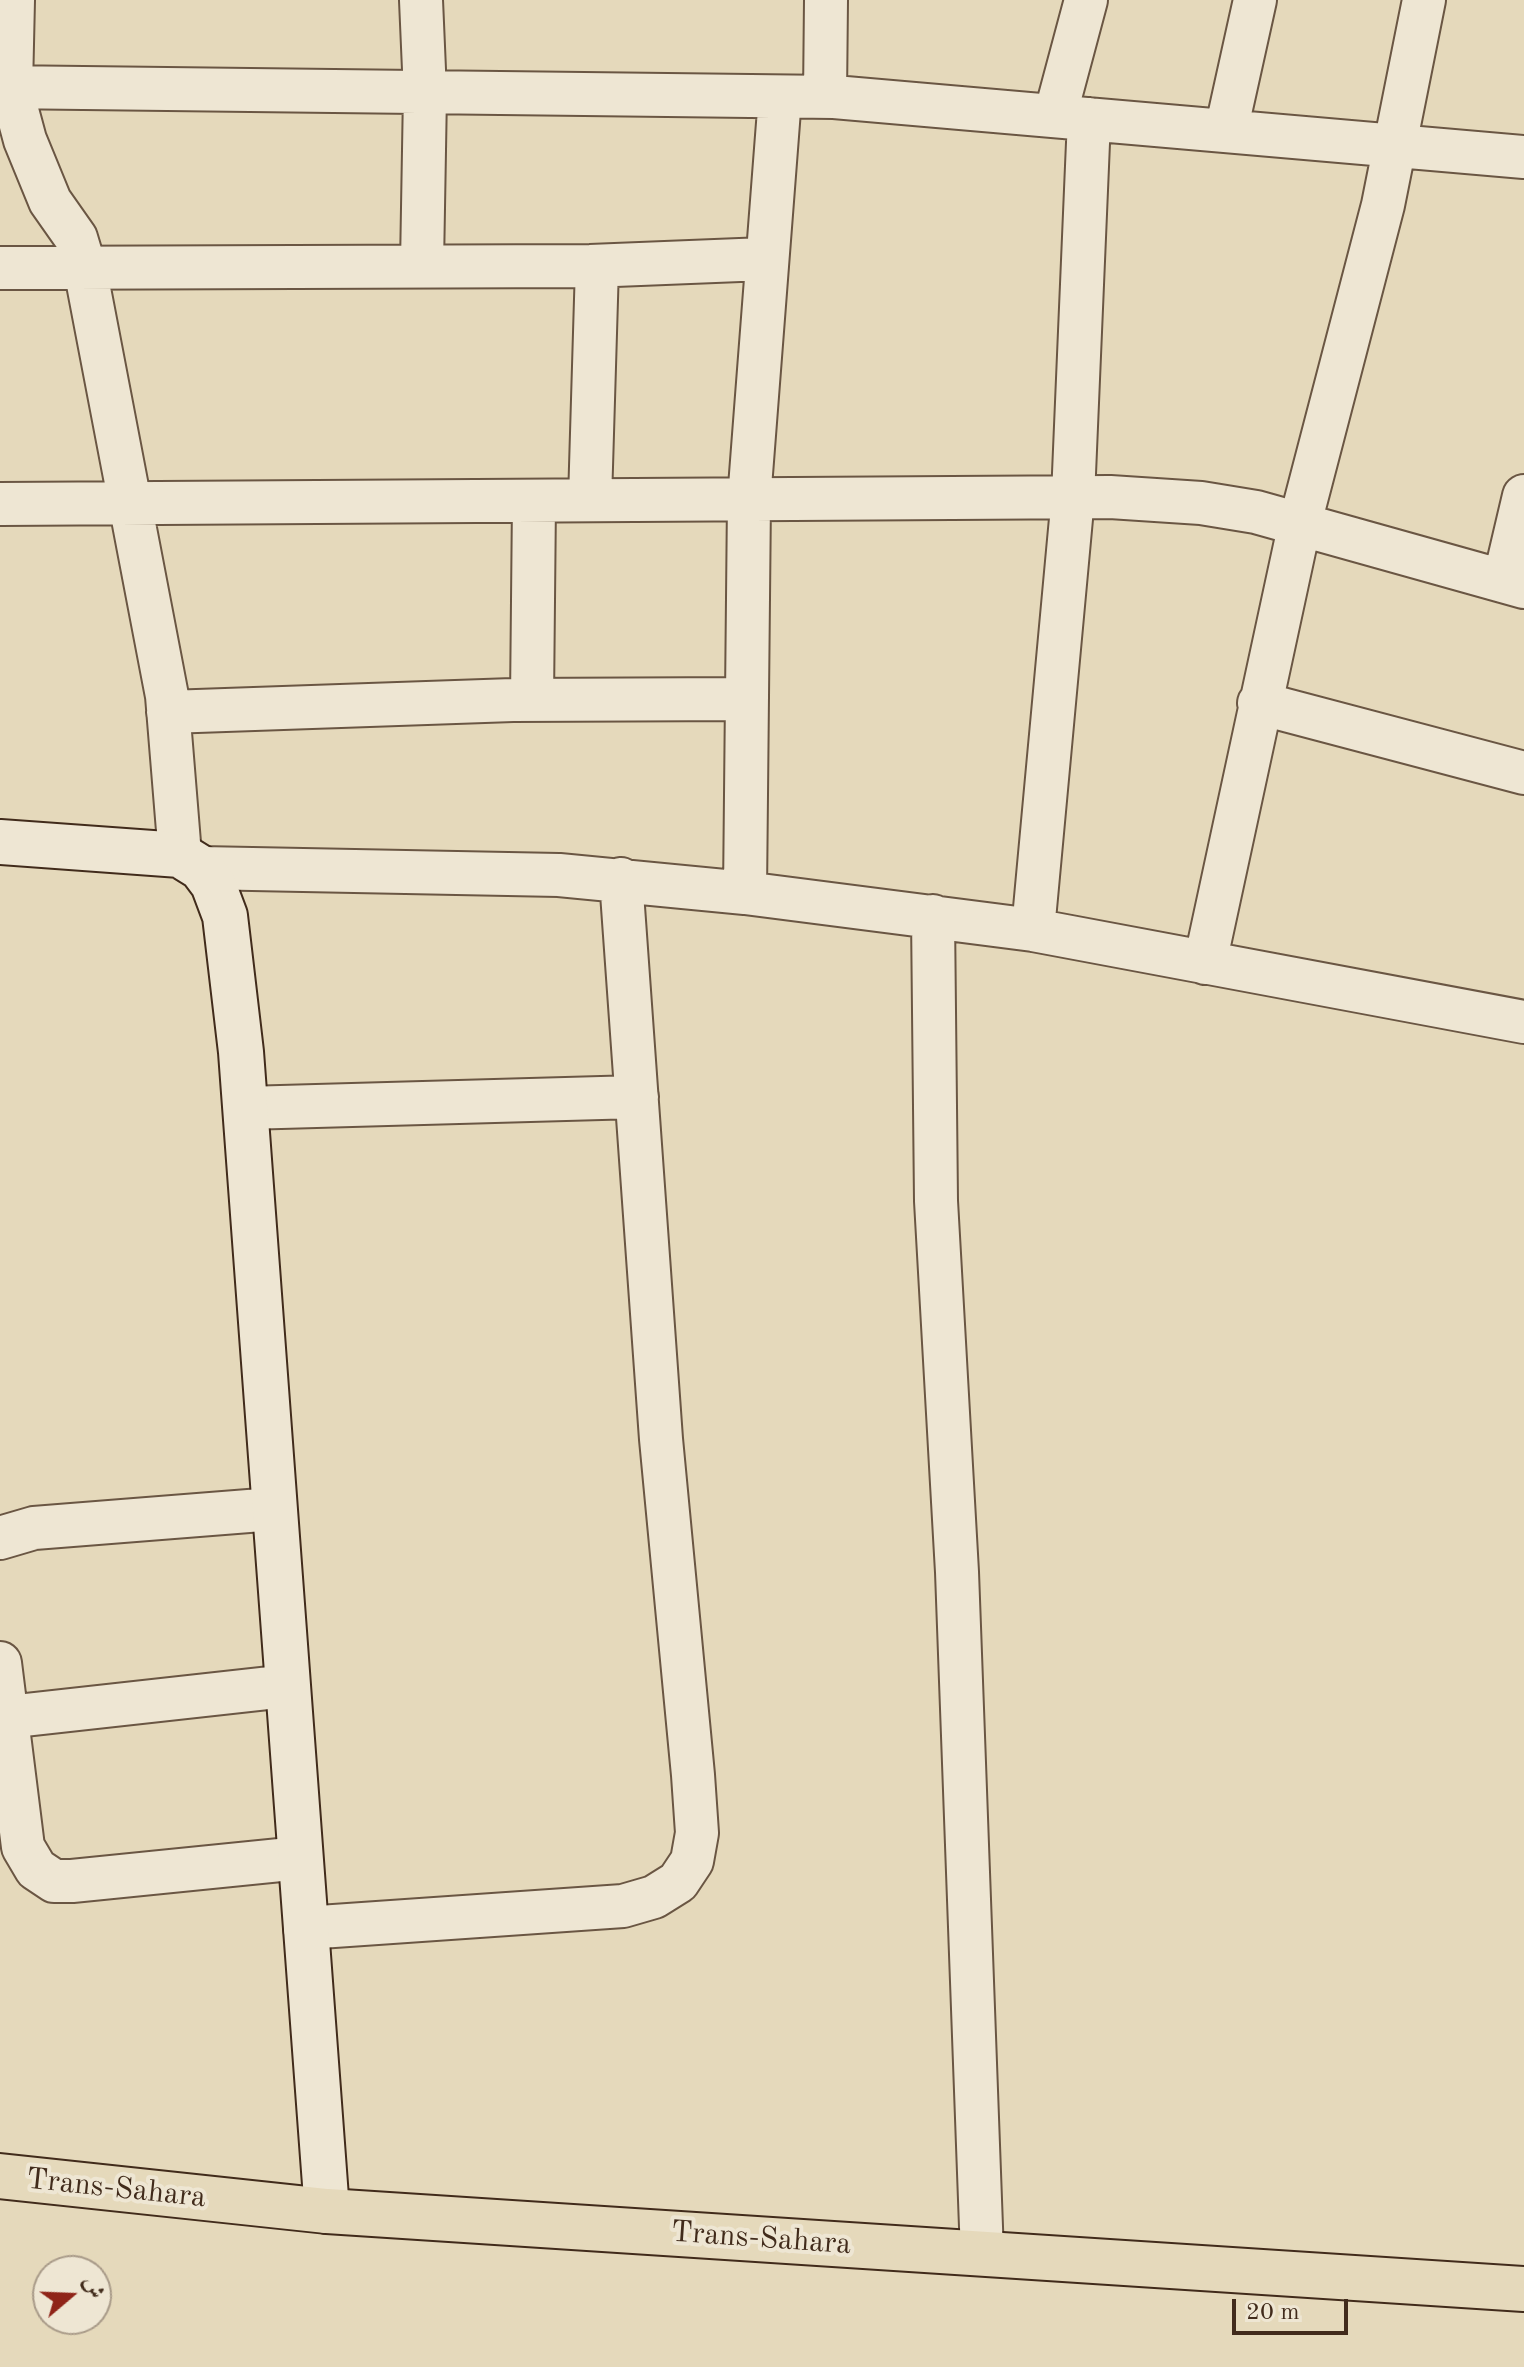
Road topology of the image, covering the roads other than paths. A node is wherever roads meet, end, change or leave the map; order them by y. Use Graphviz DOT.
graph roads {
  1 [pos="13,0"];
  2 [pos="421,0"];
  3 [pos="826,0"];
  4 [pos="1086,0"];
  5 [pos="1255,0"];
  6 [pos="1424,0"];
  7 [pos="6,87"];
  8 [pos="425,93"];
  9 [pos="780,97"];
  10 [pos="825,97"];
  11 [pos="1072,118"];
  12 [pos="1226,131"];
  13 [pos="1394,146"];
  14 [pos="1524,157"];
  15 [pos="765,259"];
  16 [pos="422,265"];
  17 [pos="597,266"];
  18 [pos="0,268"];
  19 [pos="85,268"];
  20 [pos="1524,496"];
  21 [pos="1073,497"];
  22 [pos="590,500"];
  23 [pos="749,500"];
  24 [pos="534,501"];
  25 [pos="131,503"];
  26 [pos="0,504"];
  27 [pos="1300,523"];
  28 [pos="1514,584"];
  29 [pos="747,699"];
  30 [pos="532,700"];
  31 [pos="1259,703"];
  32 [pos="168,712"];
  33 [pos="1524,773"];
  34 [pos="0,842"];
  35 [pos="190,862"];
  36 [pos="621,879"];
  37 [pos="745,893"];
  38 [pos="933,916"];
  39 [pos="1033,930"];
  40 [pos="1205,963"];
  41 [pos="1524,1022"];
  42 [pos="637,1097"];
  43 [pos="245,1108"];
  44 [pos="274,1509"];
  45 [pos="0,1538"];
  46 [pos="0,1663"];
  47 [pos="287,1686"];
  48 [pos="7,1717"];
  49 [pos="300,1858"];
  50 [pos="305,1928"];
  51 [pos="0,2176"];
  52 [pos="327,2211"];
  53 [pos="982,2254"];
  54 [pos="1524,2289"];
  1 -- 7 [label="street"];
  2 -- 8 [label="street"];
  3 -- 10 [label="street"];
  4 -- 11 [label="street"];
  5 -- 12 [label="street"];
  6 -- 13 [label="street"];
  7 -- 8 [label="street"];
  7 -- 19 [label="street"];
  8 -- 9 [label="street"];
  8 -- 16 [label="street"];
  9 -- 10 [label="street"];
  9 -- 15 [label="street"];
  10 -- 11 [label="street"];
  11 -- 12 [label="street"];
  11 -- 21 [label="street"];
  12 -- 13 [label="street"];
  13 -- 14 [label="street"];
  13 -- 27 [label="street"];
  15 -- 17 [label="street"];
  15 -- 23 [label="street"];
  16 -- 17 [label="street"];
  16 -- 19 [label="street"];
  17 -- 22 [label="street"];
  18 -- 19 [label="street"];
  19 -- 25 [label="street"];
  20 -- 28 [label="street"];
  21 -- 23 [label="street"];
  21 -- 27 [label="street"];
  21 -- 39 [label="street"];
  22 -- 23 [label="street"];
  22 -- 24 [label="street"];
  23 -- 29 [label="street"];
  24 -- 25 [label="street"];
  24 -- 30 [label="street"];
  25 -- 26 [label="street"];
  25 -- 32 [label="street"];
  27 -- 28 [label="street"];
  27 -- 31 [label="street"];
  29 -- 30 [label="street"];
  29 -- 37 [label="street"];
  30 -- 32 [label="street"];
  31 -- 33 [label="street"];
  31 -- 40 [label="street"];
  32 -- 35 [label="street"];
  34 -- 35 [label="street"];
  35 -- 36 [label="street"];
  35 -- 43 [label="street"];
  36 -- 37 [label="street"];
  36 -- 42 [label="street"];
  37 -- 38 [label="street"];
  38 -- 39 [label="street"];
  38 -- 53 [label="street"];
  39 -- 40 [label="street"];
  40 -- 41 [label="street"];
  42 -- 43 [label="street"];
  42 -- 50 [label="street"];
  43 -- 44 [label="street"];
  44 -- 45 [label="street"];
  44 -- 47 [label="street"];
  46 -- 48 [label="street"];
  47 -- 48 [label="street"];
  47 -- 49 [label="street"];
  48 -- 49 [label="street"];
  49 -- 50 [label="street"];
  50 -- 52 [label="street"];
  51 -- 52 [label="main road, Trans-Sahara"];
  52 -- 53 [label="main road, Trans-Sahara"];
  53 -- 54 [label="main road, Trans-Sahara"];
}
